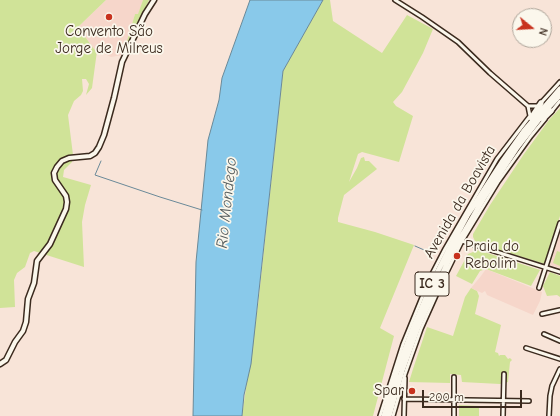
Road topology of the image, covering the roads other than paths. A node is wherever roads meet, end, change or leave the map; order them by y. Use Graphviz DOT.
graph roads {
  1 [pos="154,0"];
  2 [pos="395,0"];
  3 [pos="560,82"];
  4 [pos="560,88"];
  5 [pos="560,95"];
  6 [pos="560,101"];
  7 [pos="540,105"];
  8 [pos="528,106"];
  9 [pos="551,111"];
  10 [pos="530,116"];
  11 [pos="526,132"];
  12 [pos="560,223"];
  13 [pos="462,241"];
  14 [pos="546,268"];
  15 [pos="560,272"];
  16 [pos="540,288"];
  17 [pos="560,310"];
  18 [pos="542,314"];
  19 [pos="544,334"];
  20 [pos="560,341"];
  21 [pos="526,348"];
  22 [pos="560,359"];
  23 [pos="0,364"];
  24 [pos="560,369"];
  25 [pos="405,374"];
  26 [pos="504,374"];
  27 [pos="454,378"];
  28 [pos="404,399"];
  29 [pos="454,400"];
  30 [pos="504,401"];
  31 [pos="529,401"];
  32 [pos="380,416"];
  33 [pos="384,416"];
  34 [pos="389,416"];
  35 [pos="393,416"];
  36 [pos="404,416"];
  37 [pos="454,416"];
  38 [pos="503,416"];
  39 [pos="548,416"];
  1 -- 23 [label="street"];
  2 -- 8 [label="street"];
  3 -- 7 [label="street, Avenida da Boavista"];
  4 -- 11 [label="highway, Avenida da Boavista / IC 3"];
  5 -- 11 [label="highway, Avenida da Boavista / IC 3"];
  6 -- 9 [label="street, Avenida da Boavista"];
  7 -- 8 [label="street"];
  7 -- 10 [label="street, Avenida da Boavista"];
  7 -- 11 [label="highway"];
  8 -- 10 [label="street"];
  9 -- 11 [label="highway"];
  9 -- 13 [label="street, Avenida da Boavista"];
  10 -- 32 [label="street, Avenida da Boavista"];
  11 -- 33 [label="highway, Avenida da Boavista / IC 3"];
  11 -- 34 [label="highway, Avenida da Boavista / IC 3"];
  12 -- 14 [label="street"];
  13 -- 14 [label="street"];
  13 -- 25 [label="street, Avenida da Boavista"];
  14 -- 15 [label="street"];
  14 -- 16 [label="street"];
  17 -- 18 [label="street"];
  19 -- 20 [label="street"];
  21 -- 22 [label="street"];
  24 -- 39 [label="street"];
  25 -- 28 [label="street"];
  25 -- 35 [label="street, Avenida da Boavista"];
  26 -- 30 [label="street"];
  27 -- 29 [label="street"];
  28 -- 29 [label="street"];
  28 -- 36 [label="street"];
  29 -- 30 [label="street"];
  29 -- 37 [label="street"];
  30 -- 31 [label="street"];
  30 -- 38 [label="street"];
}
